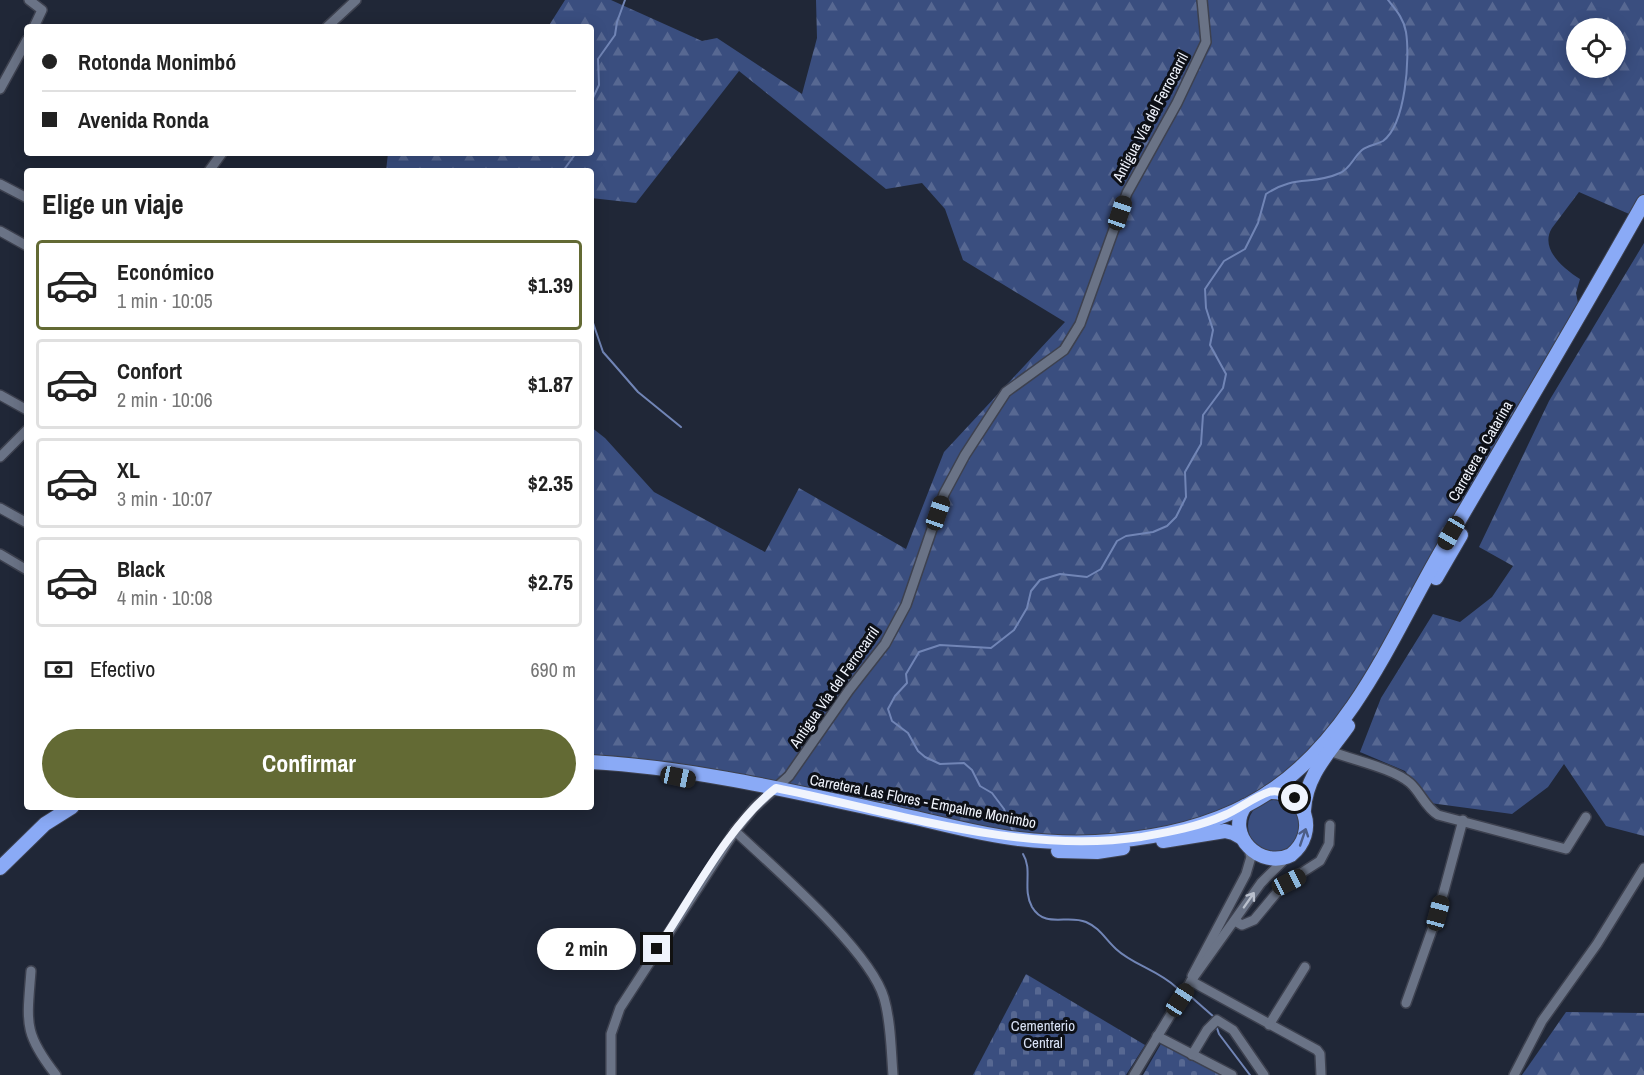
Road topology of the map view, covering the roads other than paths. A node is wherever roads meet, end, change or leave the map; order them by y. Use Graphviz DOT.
graph roads {
  1 [pos="29,0"];
  2 [pos="356,0"];
  3 [pos="1202,0"];
  4 [pos="35,24"];
  5 [pos="330,24"];
  6 [pos="24,45"];
  7 [pos="0,89"];
  8 [pos="0,184"];
  9 [pos="24,196"];
  10 [pos="1644,202"];
  11 [pos="1644,215"];
  12 [pos="0,231"];
  13 [pos="24,244"];
  14 [pos="0,395"];
  15 [pos="24,408"];
  16 [pos="24,432"];
  17 [pos="0,458"];
  18 [pos="0,508"];
  19 [pos="24,521"];
  20 [pos="0,554"];
  21 [pos="24,568"];
  22 [pos="1330,751"];
  23 [pos="594,762"];
  24 [pos="594,769"];
  25 [pos="771,792"];
  26 [pos="1269,792"];
  27 [pos="1245,806"];
  28 [pos="52,810"];
  29 [pos="67,810"];
  30 [pos="1304,810"];
  31 [pos="1586,817"];
  32 [pos="1463,820"];
  33 [pos="1330,825"];
  34 [pos="735,831"];
  35 [pos="1245,842"];
  36 [pos="0,856"];
  37 [pos="1288,857"];
  38 [pos="0,868"];
  39 [pos="1644,868"];
  40 [pos="1235,921"];
  41 [pos="1305,967"];
  42 [pos="31,971"];
  43 [pos="1191,981"];
  44 [pos="1406,1003"];
  45 [pos="1269,1024"];
  46 [pos="1156,1036"];
  47 [pos="1192,1055"];
  48 [pos="56,1075"];
  49 [pos="611,1075"];
  50 [pos="893,1075"];
  51 [pos="1134,1075"];
  52 [pos="1232,1075"];
  53 [pos="1264,1075"];
  54 [pos="1321,1075"];
  55 [pos="1514,1075"];
  1 -- 4 [label="street"];
  2 -- 5 [label="street"];
  3 -- 25 [label="street, Antigua Vía del Ferrocarril"];
  6 -- 7 [label="street"];
  8 -- 9 [label="street"];
  10 -- 26 [label="highway, Carretera a Catarina"];
  11 -- 22 [label="highway, Carretera a Catarina"];
  12 -- 13 [label="street"];
  14 -- 15 [label="street"];
  16 -- 17 [label="street"];
  18 -- 19 [label="street"];
  20 -- 21 [label="street"];
  22 -- 30 [label="highway, Carretera a Catarina"];
  22 -- 32 [label="street"];
  23 -- 25 [label="highway, Carretera Las Flores - Empalme Monimbo"];
  24 -- 25 [label="highway, Carretera Las Flores - Empalme Monimbo"];
  25 -- 27 [label="highway, Carretera Las Flores - Empalme Monimbo"];
  25 -- 34 [label="street, Antigua Vía del Ferrocarril"];
  25 -- 35 [label="highway, Carretera Las Flores - Empalme Monimbo"];
  26 -- 27 [label="highway"];
  26 -- 30 [label="highway"];
  27 -- 35 [label="highway"];
  28 -- 36 [label="highway"];
  29 -- 38 [label="highway"];
  37 -- 30 [label="highway, one-way"];
  31 -- 32 [label="street"];
  32 -- 44 [label="street"];
  33 -- 40 [label="street"];
  34 -- 49 [label="street, Antigua Vía del Ferrocarril"];
  34 -- 50 [label="street"];
  35 -- 37 [label="highway"];
  35 -- 43 [label="street"];
  40 -- 37 [label="street, one-way"];
  39 -- 55 [label="street"];
  40 -- 43 [label="street"];
  41 -- 45 [label="street"];
  42 -- 48 [label="street"];
  43 -- 45 [label="street"];
  43 -- 46 [label="street"];
  45 -- 54 [label="street"];
  46 -- 47 [label="street"];
  46 -- 51 [label="street"];
  47 -- 52 [label="street"];
  47 -- 53 [label="street"];
}
